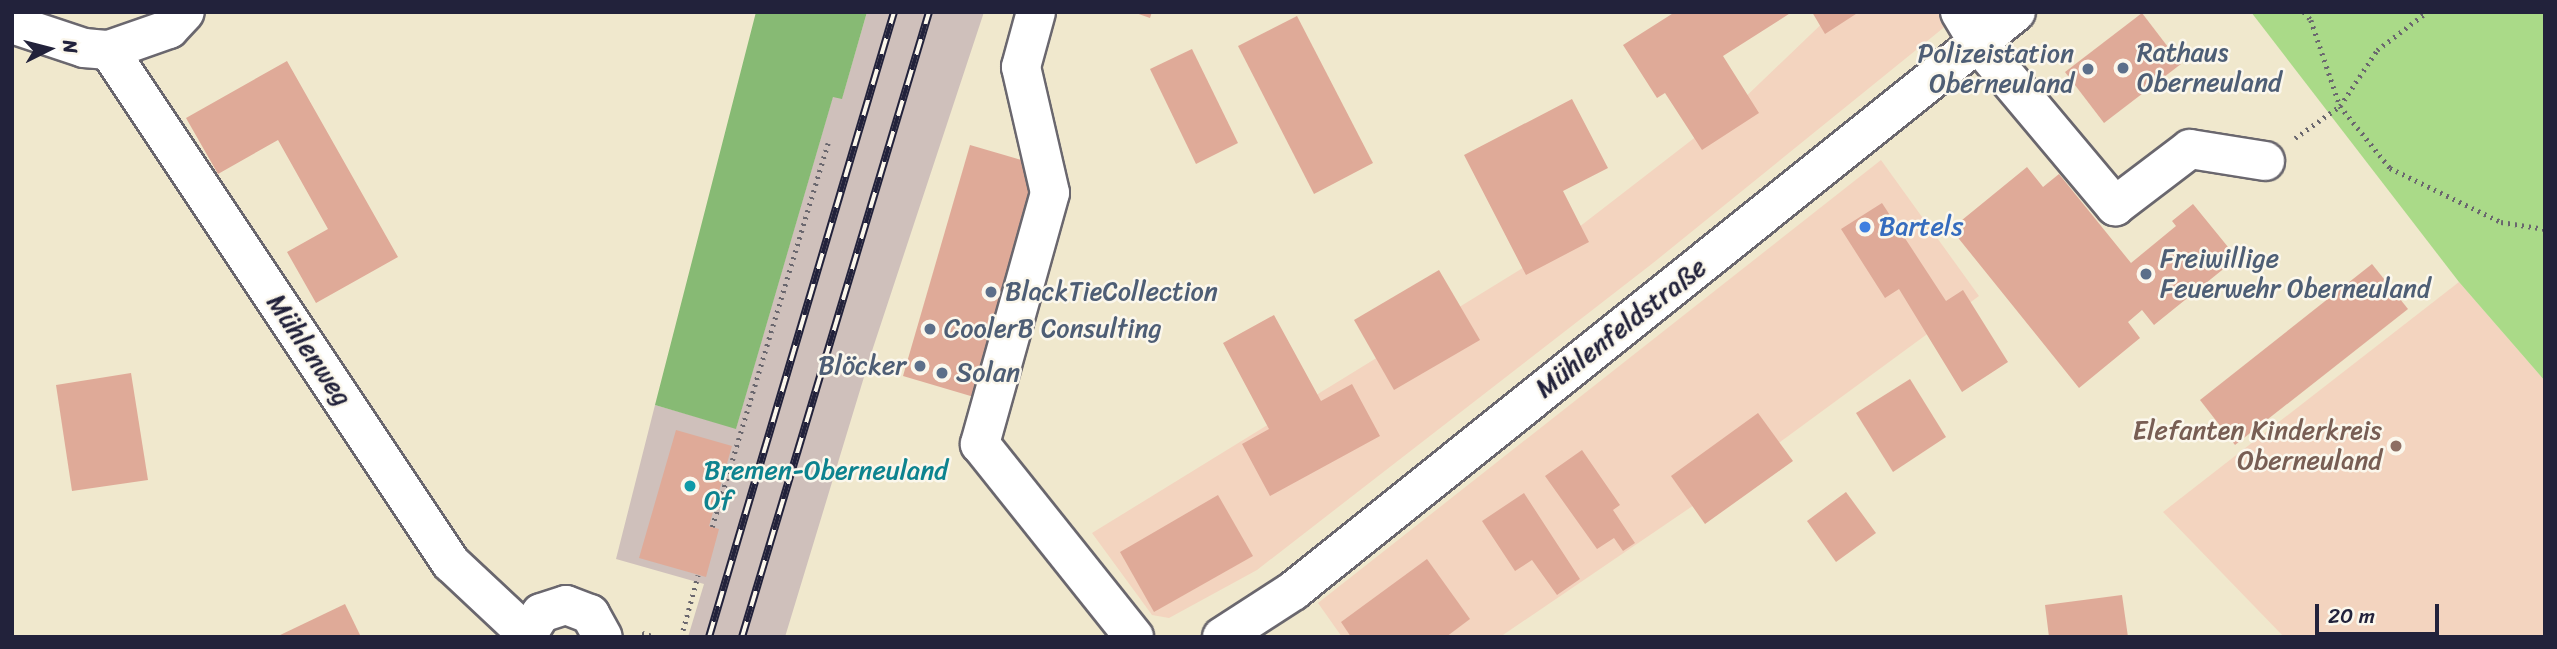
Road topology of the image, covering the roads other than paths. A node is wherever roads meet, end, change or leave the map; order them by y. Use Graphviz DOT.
graph roads {
  1 [pos="185,12"];
  2 [pos="1036,12"];
  3 [pos="2016,12"];
  4 [pos="12,24"];
  5 [pos="1970,28"];
  6 [pos="109,50"];
  7 [pos="2265,161"];
  8 [pos="526,635"];
  9 [pos="603,637"];
  10 [pos="1134,637"];
  11 [pos="1222,637"];
  1 -- 6 [label="street"];
  2 -- 10 [label="street"];
  3 -- 5 [label="street, Mühlenfeldstraße"];
  4 -- 6 [label="street"];
  5 -- 7 [label="street"];
  5 -- 11 [label="street, Mühlenfeldstraße"];
  6 -- 8 [label="street, Mühlenweg"];
  8 -- 9 [label="street, Mühlenweg"];
}
